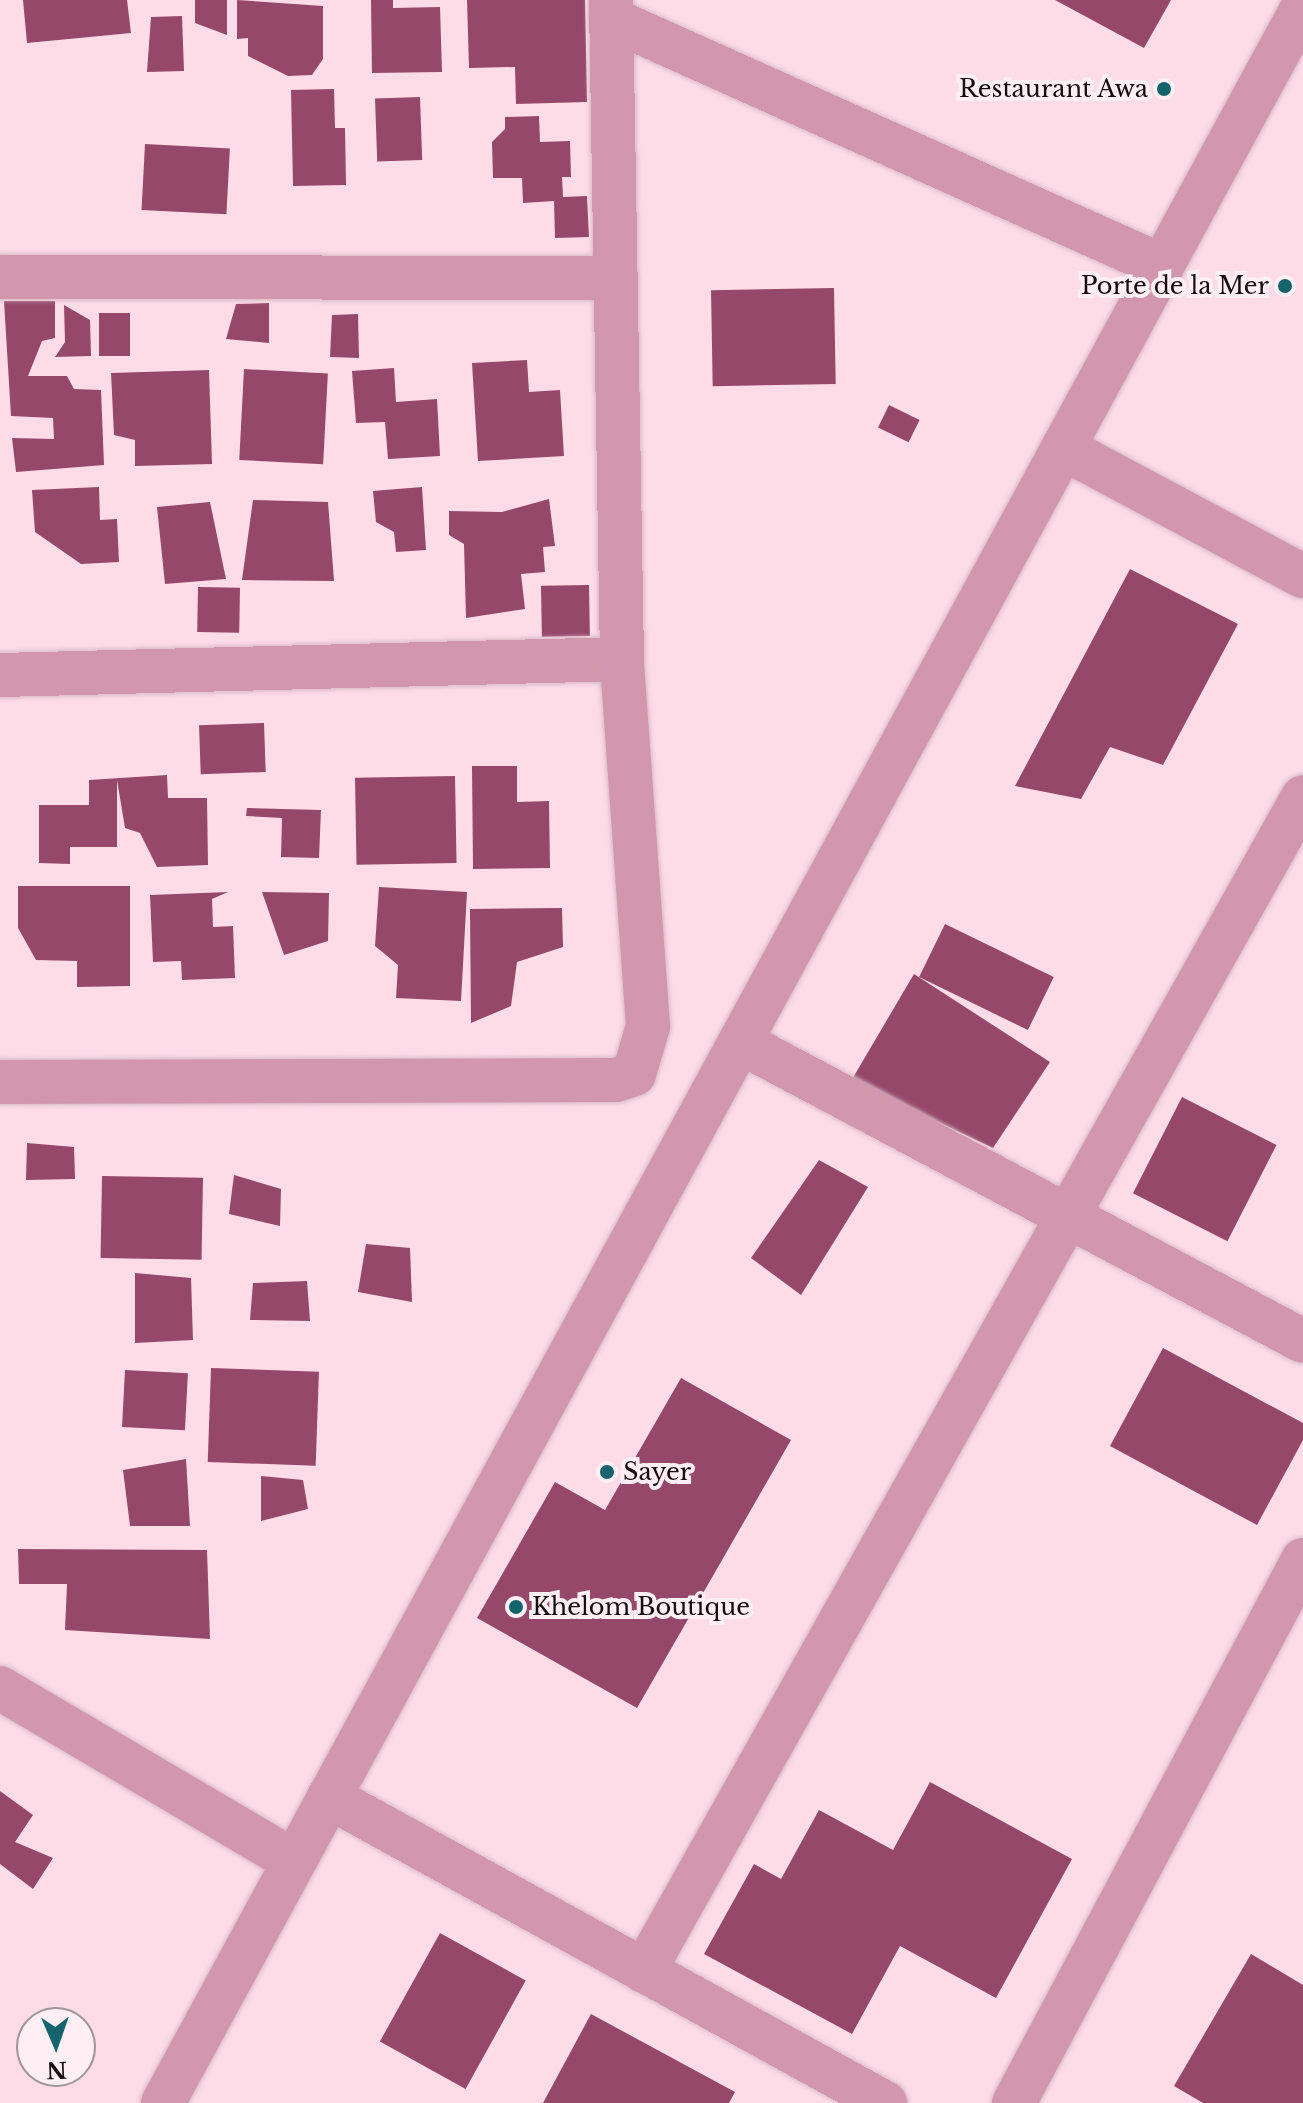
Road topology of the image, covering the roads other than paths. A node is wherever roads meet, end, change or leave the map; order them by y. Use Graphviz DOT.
graph roads {
  1 [pos="1303,7"];
  2 [pos="611,9"];
  3 [pos="1162,266"];
  4 [pos="0,277"];
  5 [pos="613,278"];
  6 [pos="1063,448"];
  7 [pos="1303,576"];
  8 [pos="622,659"];
  9 [pos="0,675"];
  10 [pos="1303,797"];
  11 [pos="740,1042"];
  12 [pos="0,1082"];
  13 [pos="1068,1216"];
  14 [pos="1303,1341"];
  15 [pos="1303,1560"];
  16 [pos="0,1688"];
  17 [pos="329,1797"];
  18 [pos="294,1861"];
  19 [pos="644,1971"];
  20 [pos="170,2101"];
  21 [pos="885,2103"];
  22 [pos="1014,2103"];
  1 -- 3 [label="street"];
  2 -- 3 [label="street"];
  2 -- 5 [label="street"];
  3 -- 6 [label="street"];
  4 -- 5 [label="street"];
  5 -- 8 [label="street"];
  6 -- 7 [label="street"];
  6 -- 11 [label="street"];
  8 -- 9 [label="street"];
  8 -- 12 [label="street"];
  10 -- 13 [label="street"];
  11 -- 13 [label="street"];
  11 -- 17 [label="street"];
  13 -- 14 [label="street"];
  13 -- 19 [label="street"];
  15 -- 22 [label="street"];
  16 -- 18 [label="street"];
  17 -- 18 [label="street"];
  17 -- 19 [label="street"];
  18 -- 20 [label="street"];
  19 -- 21 [label="street"];
}
